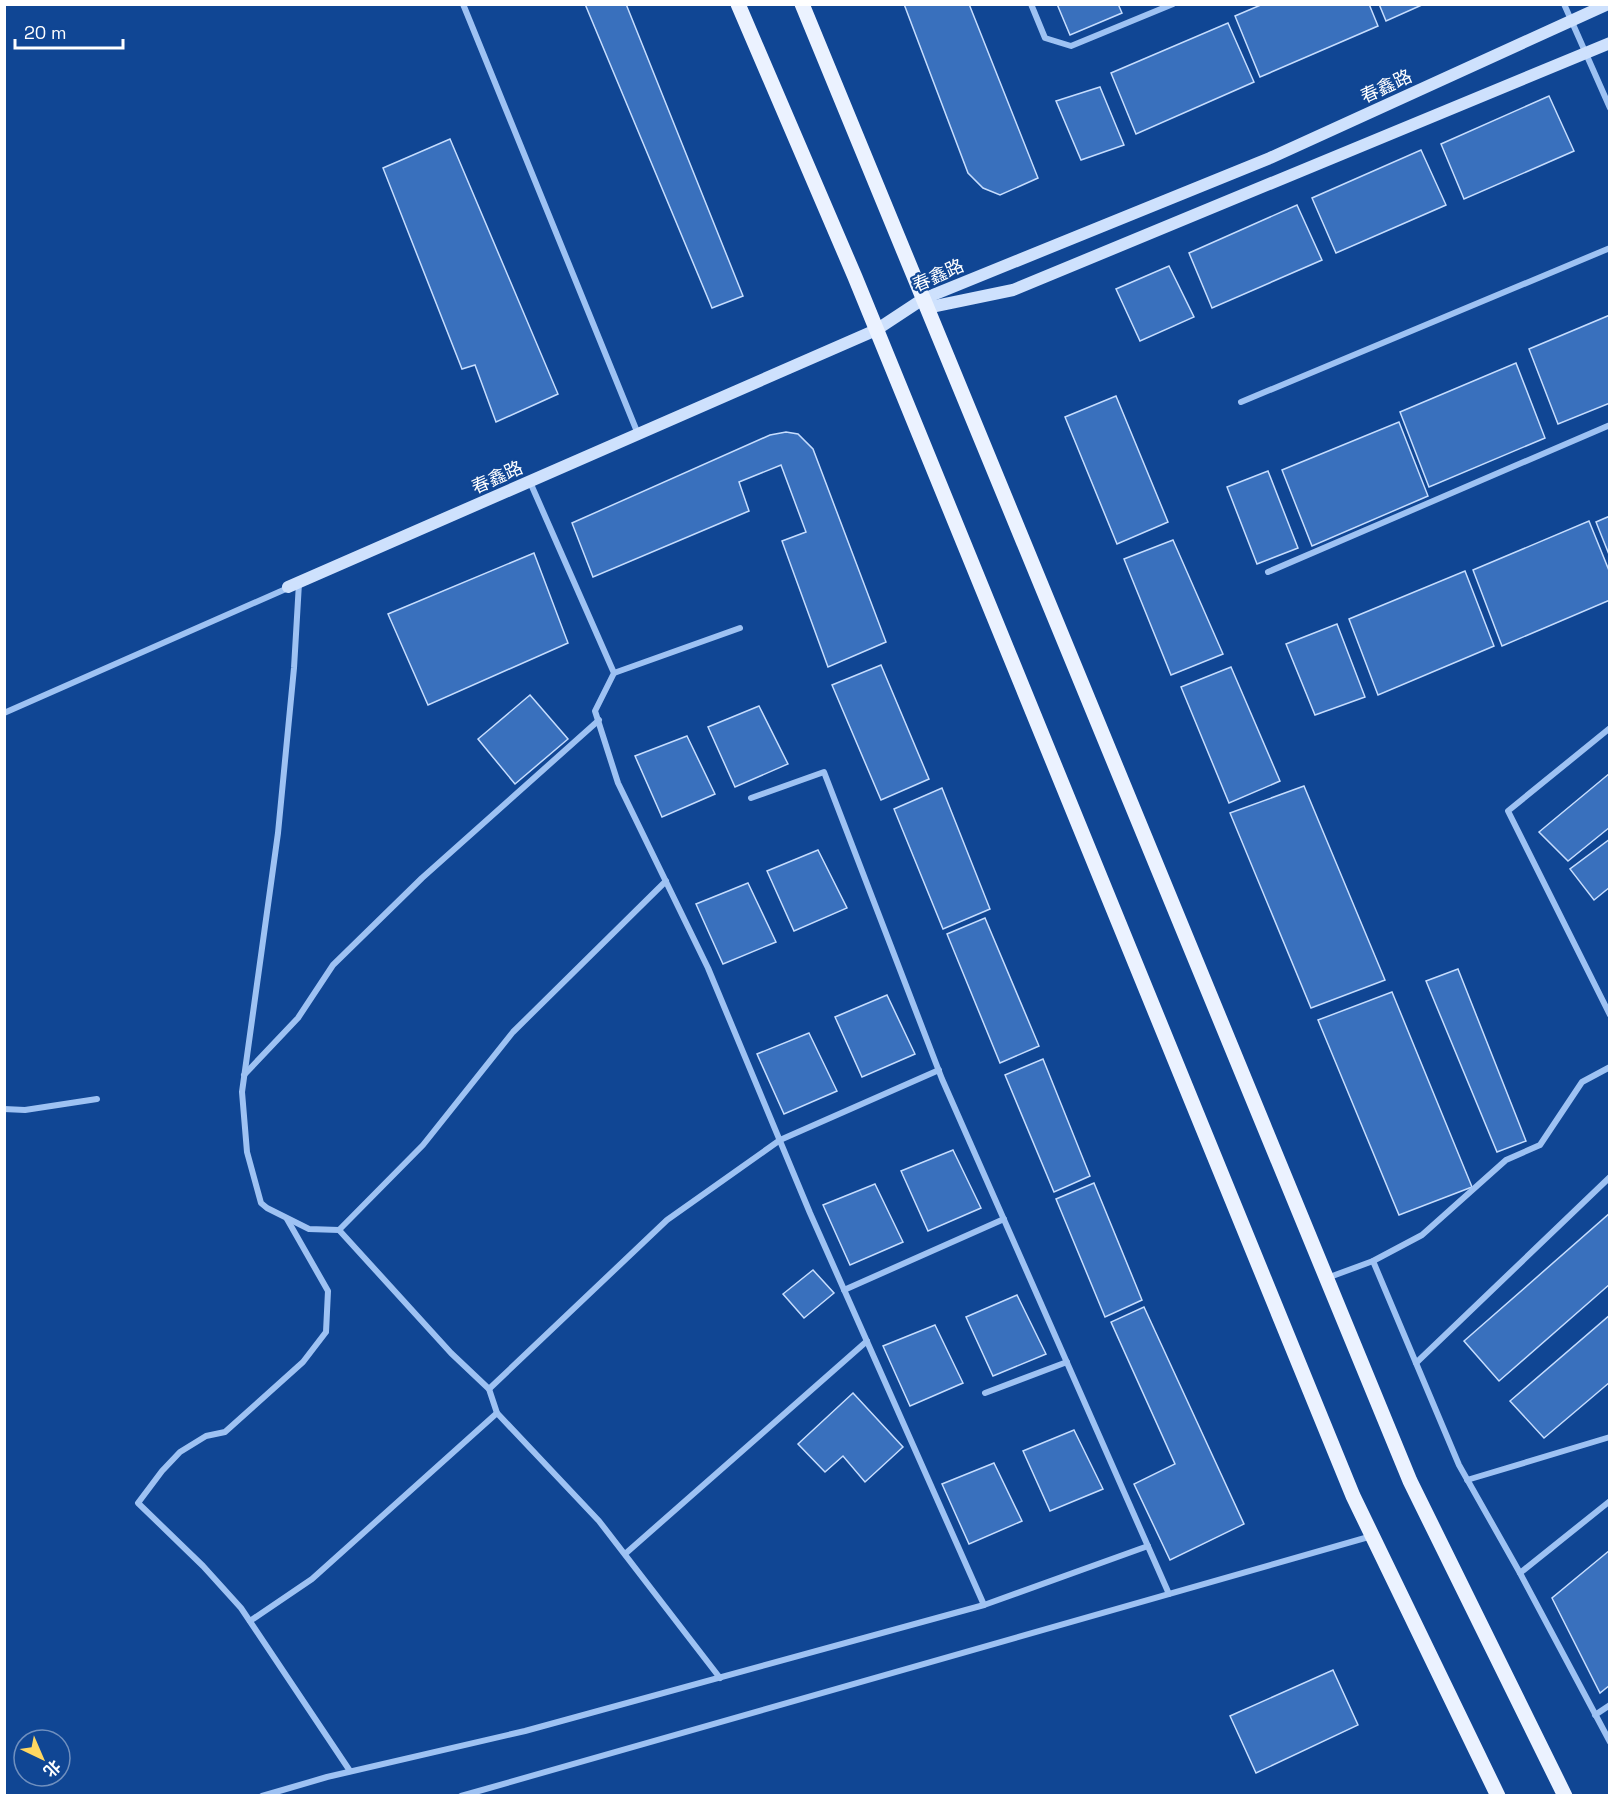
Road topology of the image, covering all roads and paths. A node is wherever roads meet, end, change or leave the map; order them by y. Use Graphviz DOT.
graph roads {
  1 [pos="463,4"];
  2 [pos="738,4"];
  3 [pos="802,4"];
  4 [pos="1031,4"];
  5 [pos="1173,4"];
  6 [pos="1564,4"];
  7 [pos="1608,4"];
  8 [pos="1572,21"];
  9 [pos="1610,43"];
  10 [pos="1586,54"];
  11 [pos="1610,108"];
  12 [pos="1610,248"];
  13 [pos="925,304"];
  14 [pos="876,330"];
  15 [pos="1241,402"];
  16 [pos="1610,425"];
  17 [pos="638,434"];
  18 [pos="530,482"];
  19 [pos="1268,572"];
  20 [pos="294,585"];
  21 [pos="740,628"];
  22 [pos="614,673"];
  23 [pos="4,712"];
  24 [pos="599,720"];
  25 [pos="1610,728"];
  26 [pos="750,798"];
  27 [pos="666,881"];
  28 [pos="1610,1015"];
  29 [pos="1610,1067"];
  30 [pos="939,1070"];
  31 [pos="244,1075"];
  32 [pos="97,1099"];
  33 [pos="4,1109"];
  34 [pos="780,1140"];
  35 [pos="1610,1177"];
  36 [pos="287,1218"];
  37 [pos="1004,1220"];
  38 [pos="339,1230"];
  39 [pos="1373,1261"];
  40 [pos="1327,1278"];
  41 [pos="844,1290"];
  42 [pos="867,1341"];
  43 [pos="1067,1362"];
  44 [pos="1416,1363"];
  45 [pos="489,1389"];
  46 [pos="986,1393"];
  47 [pos="497,1413"];
  48 [pos="1610,1437"];
  49 [pos="1467,1480"];
  50 [pos="1610,1501"];
  51 [pos="1373,1535"];
  52 [pos="1148,1546"];
  53 [pos="625,1554"];
  54 [pos="1520,1573"];
  55 [pos="1169,1594"];
  56 [pos="984,1605"];
  57 [pos="250,1621"];
  58 [pos="720,1678"];
  59 [pos="1610,1705"];
  60 [pos="1595,1715"];
  61 [pos="1610,1742"];
  62 [pos="350,1771"];
  63 [pos="262,1796"];
  64 [pos="461,1796"];
  65 [pos="1498,1796"];
  66 [pos="1565,1796"];
  1 -- 17 [label="street"];
  2 -- 14 [label="main road"];
  3 -- 13 [label="main road"];
  4 -- 5 [label="street"];
  6 -- 8 [label="street"];
  7 -- 8 [label="main road, 春鑫路"];
  8 -- 10 [label="street"];
  8 -- 13 [label="main road, 春鑫路"];
  9 -- 10 [label="main road, 春鑫路"];
  10 -- 11 [label="street"];
  10 -- 13 [label="main road, 春鑫路"];
  12 -- 15 [label="street"];
  13 -- 14 [label="main road, 春鑫路"];
  13 -- 40 [label="main road"];
  14 -- 17 [label="main road, 春鑫路"];
  14 -- 51 [label="main road"];
  16 -- 19 [label="street"];
  17 -- 18 [label="main road, 春鑫路"];
  18 -- 20 [label="main road, 春鑫路"];
  18 -- 22 [label="street"];
  20 -- 23 [label="street"];
  20 -- 31 [label="street"];
  21 -- 22 [label="street"];
  22 -- 24 [label="street"];
  24 -- 27 [label="street"];
  24 -- 31 [label="street"];
  25 -- 28 [label="street"];
  26 -- 30 [label="street"];
  27 -- 34 [label="street"];
  27 -- 38 [label="street"];
  29 -- 39 [label="street"];
  30 -- 34 [label="street"];
  30 -- 37 [label="street"];
  31 -- 36 [label="street"];
  32 -- 33 [label="street"];
  34 -- 41 [label="street"];
  34 -- 45 [label="street"];
  35 -- 44 [label="street"];
  36 -- 38 [label="street"];
  36 -- 57 [label="street"];
  37 -- 41 [label="street"];
  37 -- 43 [label="street"];
  38 -- 45 [label="street"];
  39 -- 40 [label="street"];
  39 -- 44 [label="street"];
  40 -- 66 [label="main road"];
  41 -- 42 [label="street"];
  42 -- 53 [label="street"];
  42 -- 56 [label="street"];
  43 -- 46 [label="street"];
  43 -- 52 [label="street"];
  44 -- 49 [label="street"];
  45 -- 47 [label="street"];
  47 -- 53 [label="street"];
  47 -- 57 [label="street"];
  48 -- 49 [label="street"];
  49 -- 54 [label="street"];
  50 -- 54 [label="street"];
  51 -- 55 [label="street"];
  51 -- 65 [label="main road"];
  52 -- 55 [label="street"];
  52 -- 56 [label="street"];
  53 -- 58 [label="street"];
  54 -- 60 [label="street"];
  55 -- 64 [label="street"];
  56 -- 58 [label="street"];
  57 -- 62 [label="street"];
  58 -- 62 [label="street"];
  59 -- 60 [label="street"];
  60 -- 61 [label="street"];
  62 -- 63 [label="street"];
}
